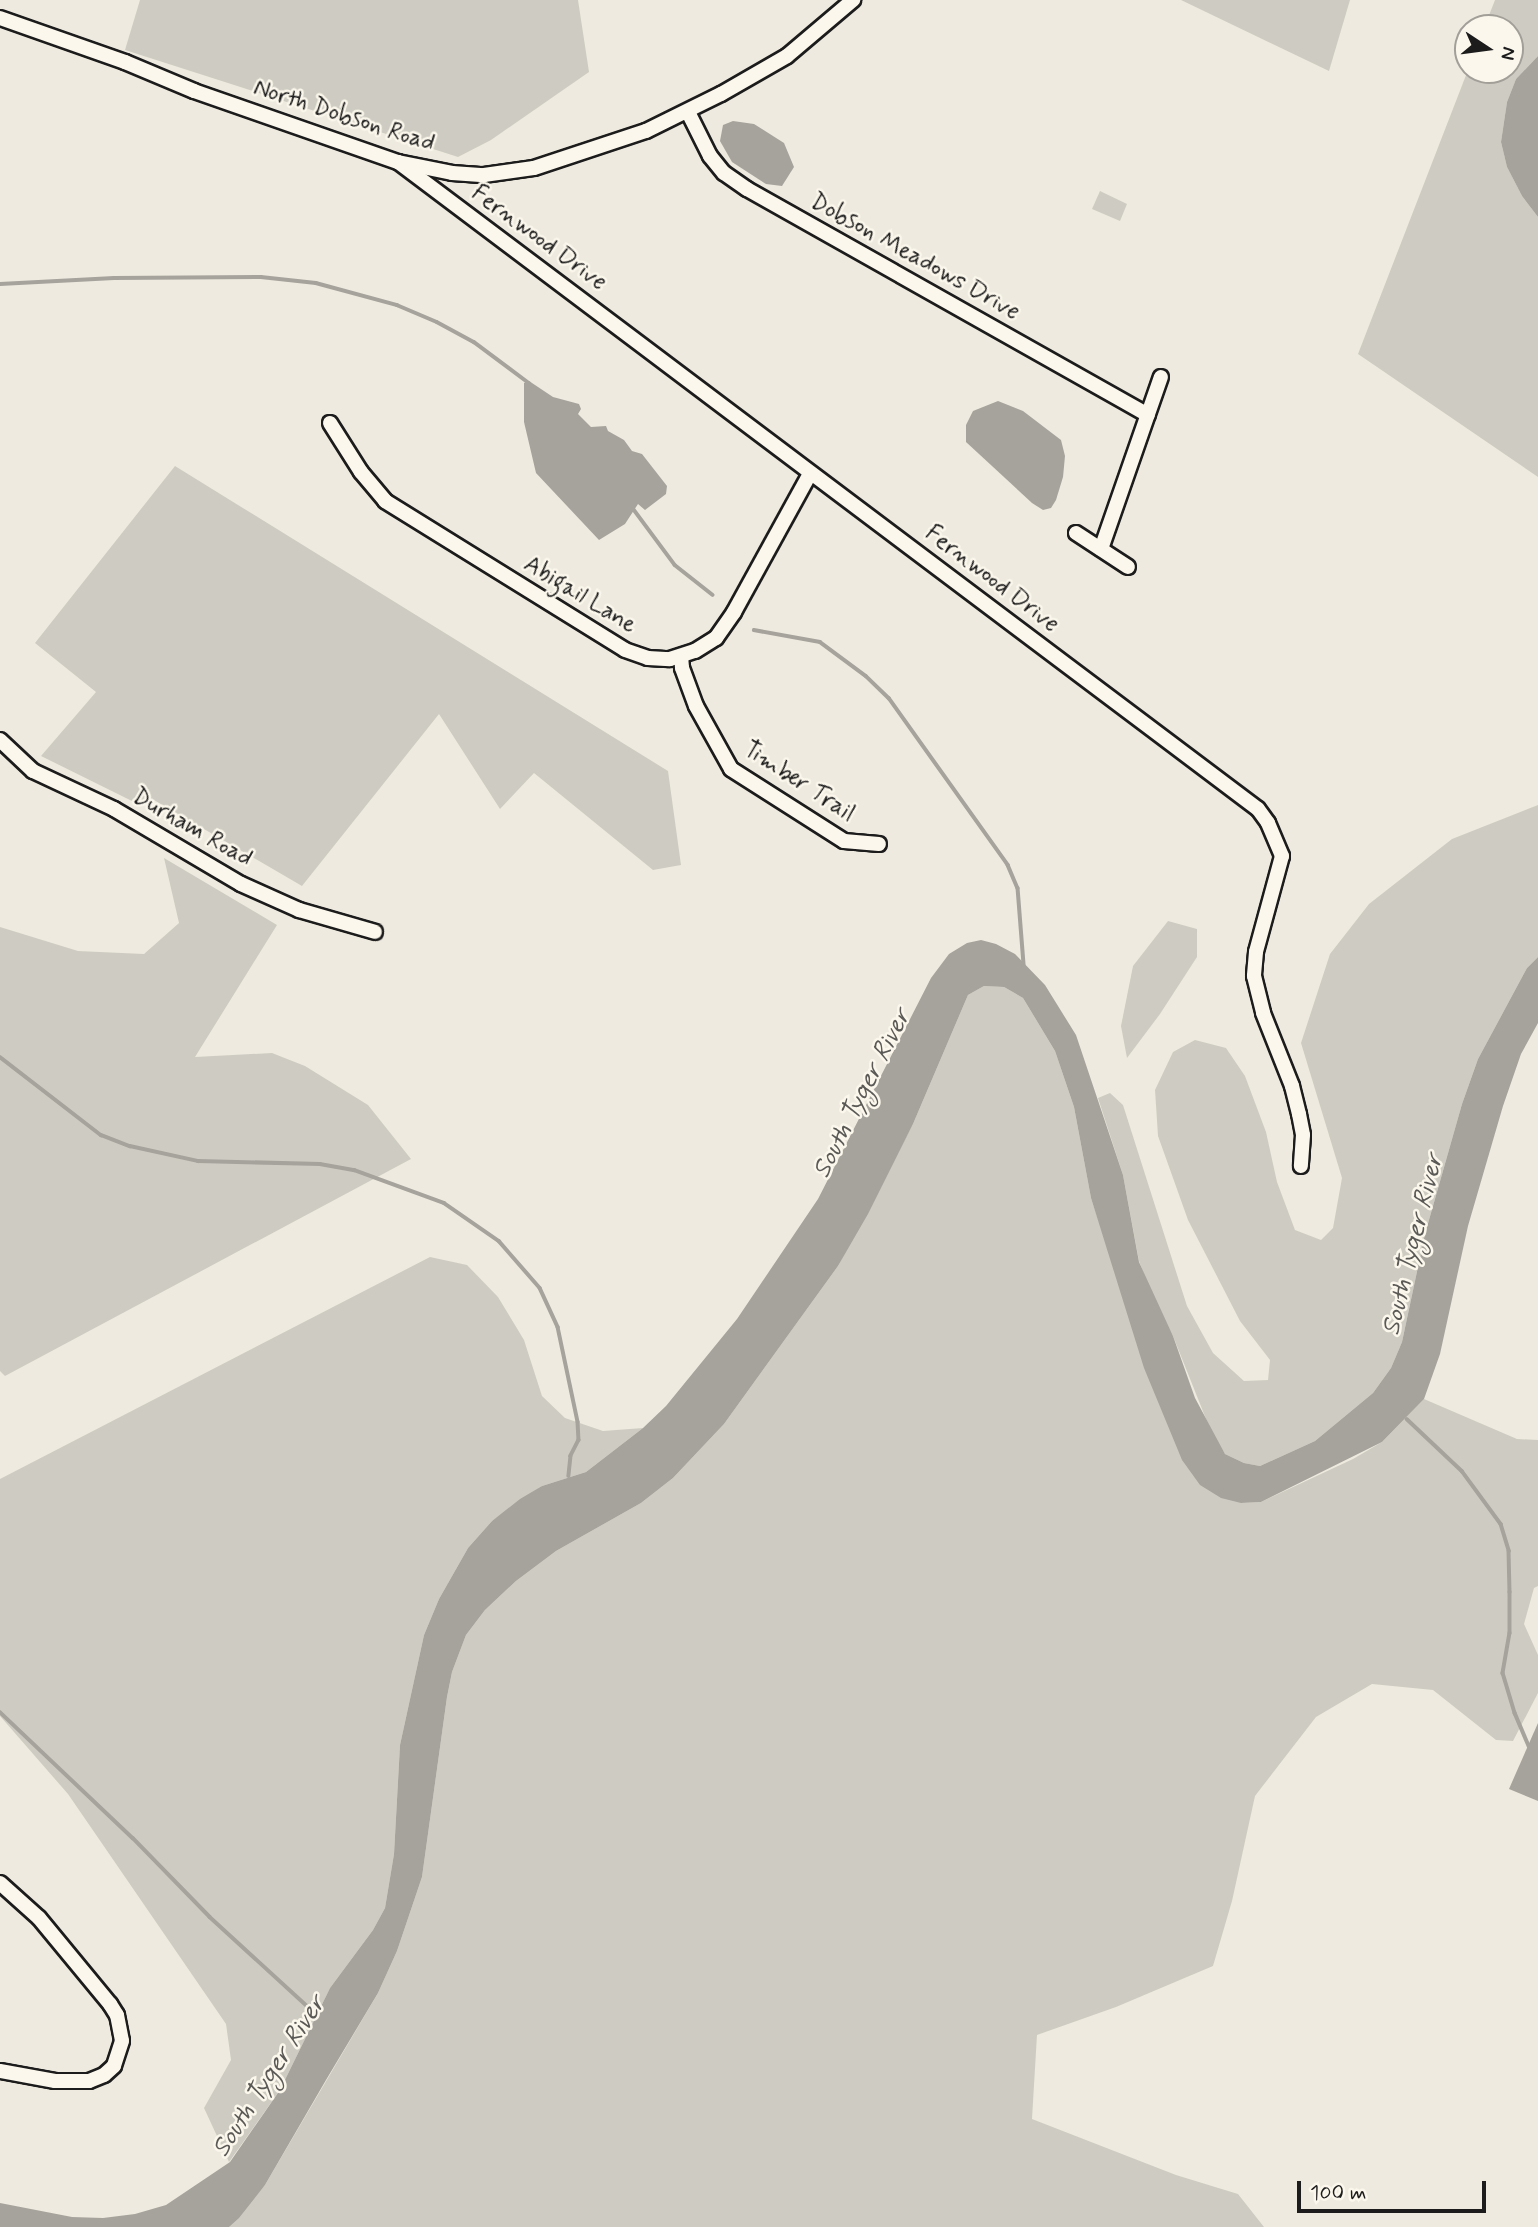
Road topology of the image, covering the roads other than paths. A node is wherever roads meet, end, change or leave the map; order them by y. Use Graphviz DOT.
graph roads {
  1 [pos="853,0"];
  2 [pos="0,18"];
  3 [pos="688,111"];
  4 [pos="398,162"];
  5 [pos="1161,377"];
  6 [pos="1148,415"];
  7 [pos="330,423"];
  8 [pos="810,474"];
  9 [pos="1076,533"];
  10 [pos="1101,550"];
  11 [pos="1128,567"];
  12 [pos="681,656"];
  13 [pos="0,740"];
  14 [pos="879,844"];
  15 [pos="374,932"];
  16 [pos="1301,1166"];
  17 [pos="0,1883"];
  18 [pos="0,2071"];
  1 -- 3 [label="street, North Dobson Road"];
  2 -- 4 [label="street, North Dobson Road"];
  3 -- 4 [label="street, North Dobson Road"];
  3 -- 6 [label="street, Dobson Meadows Drive"];
  4 -- 8 [label="street, Fernwood Drive"];
  5 -- 6 [label="street"];
  6 -- 10 [label="street"];
  7 -- 12 [label="street, Abigail Lane"];
  8 -- 12 [label="street, Abigail Lane"];
  8 -- 16 [label="street, Fernwood Drive"];
  9 -- 10 [label="street"];
  10 -- 11 [label="street"];
  12 -- 14 [label="street, Timber Trail"];
  13 -- 15 [label="street, Durham Road"];
  17 -- 18 [label="street"];
}
